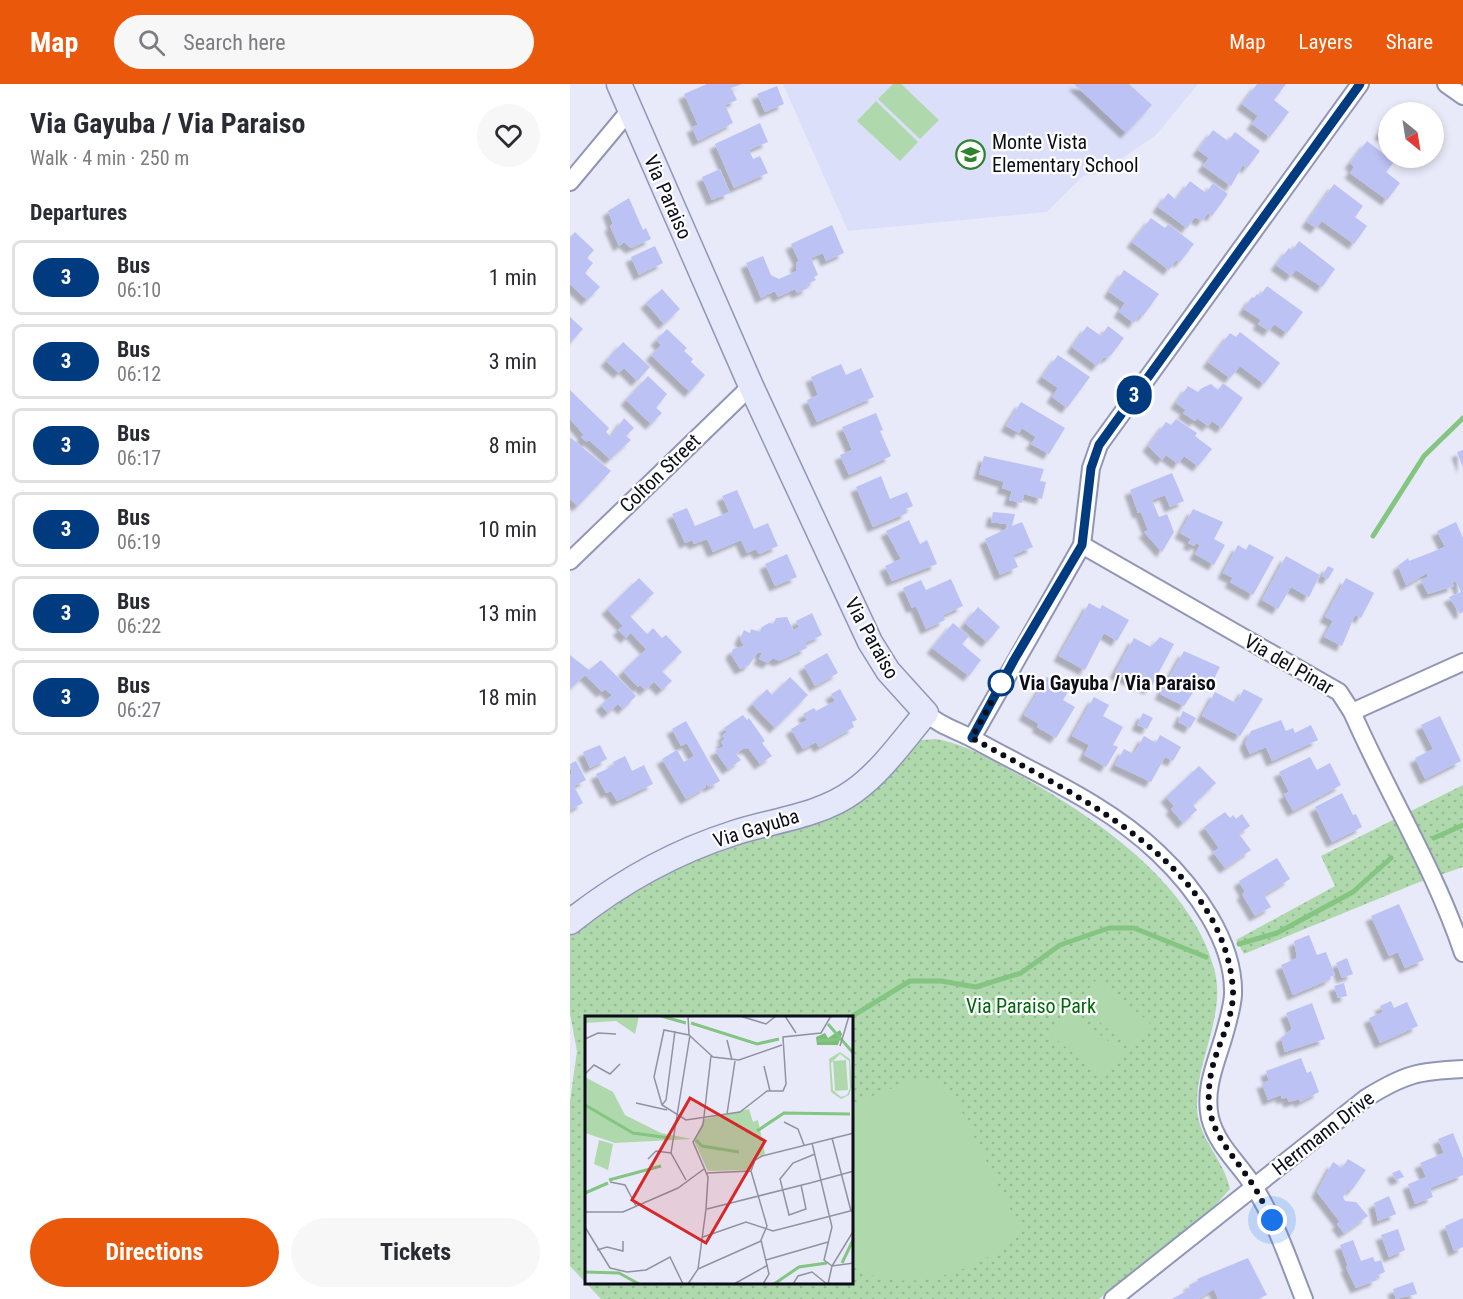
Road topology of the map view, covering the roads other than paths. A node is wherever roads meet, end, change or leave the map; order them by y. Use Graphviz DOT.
graph roads {
  1 [pos="619,84"];
  2 [pos="1360,84"];
  3 [pos="1446,84"];
  4 [pos="1463,96"];
  5 [pos="630,110"];
  6 [pos="570,182"];
  7 [pos="751,386"];
  8 [pos="1082,545"];
  9 [pos="570,561"];
  10 [pos="1463,662"];
  11 [pos="1352,711"];
  12 [pos="926,714"];
  13 [pos="972,738"];
  14 [pos="570,922"];
  15 [pos="1463,953"];
  16 [pos="1463,1069"];
  17 [pos="1254,1187"];
  18 [pos="1113,1299"];
  19 [pos="1304,1299"];
  1 -- 5 [label="street, Via Paraiso"];
  2 -- 8 [label="street"];
  3 -- 4 [label="street"];
  5 -- 6 [label="street"];
  5 -- 7 [label="street, Via Paraiso"];
  7 -- 9 [label="street, Colton Street"];
  7 -- 12 [label="street, Via Paraiso"];
  8 -- 11 [label="street, Via del Pinar"];
  8 -- 13 [label="street"];
  10 -- 11 [label="street"];
  11 -- 15 [label="street, Via del Pinar"];
  12 -- 13 [label="street, Via Paraiso"];
  12 -- 14 [label="street, Via Gayuba"];
  13 -- 17 [label="street, Via Paraiso"];
  16 -- 17 [label="street, Herrmann Drive"];
  17 -- 18 [label="street, Herrmann Drive"];
  17 -- 19 [label="street, Via Paraiso"];
}
